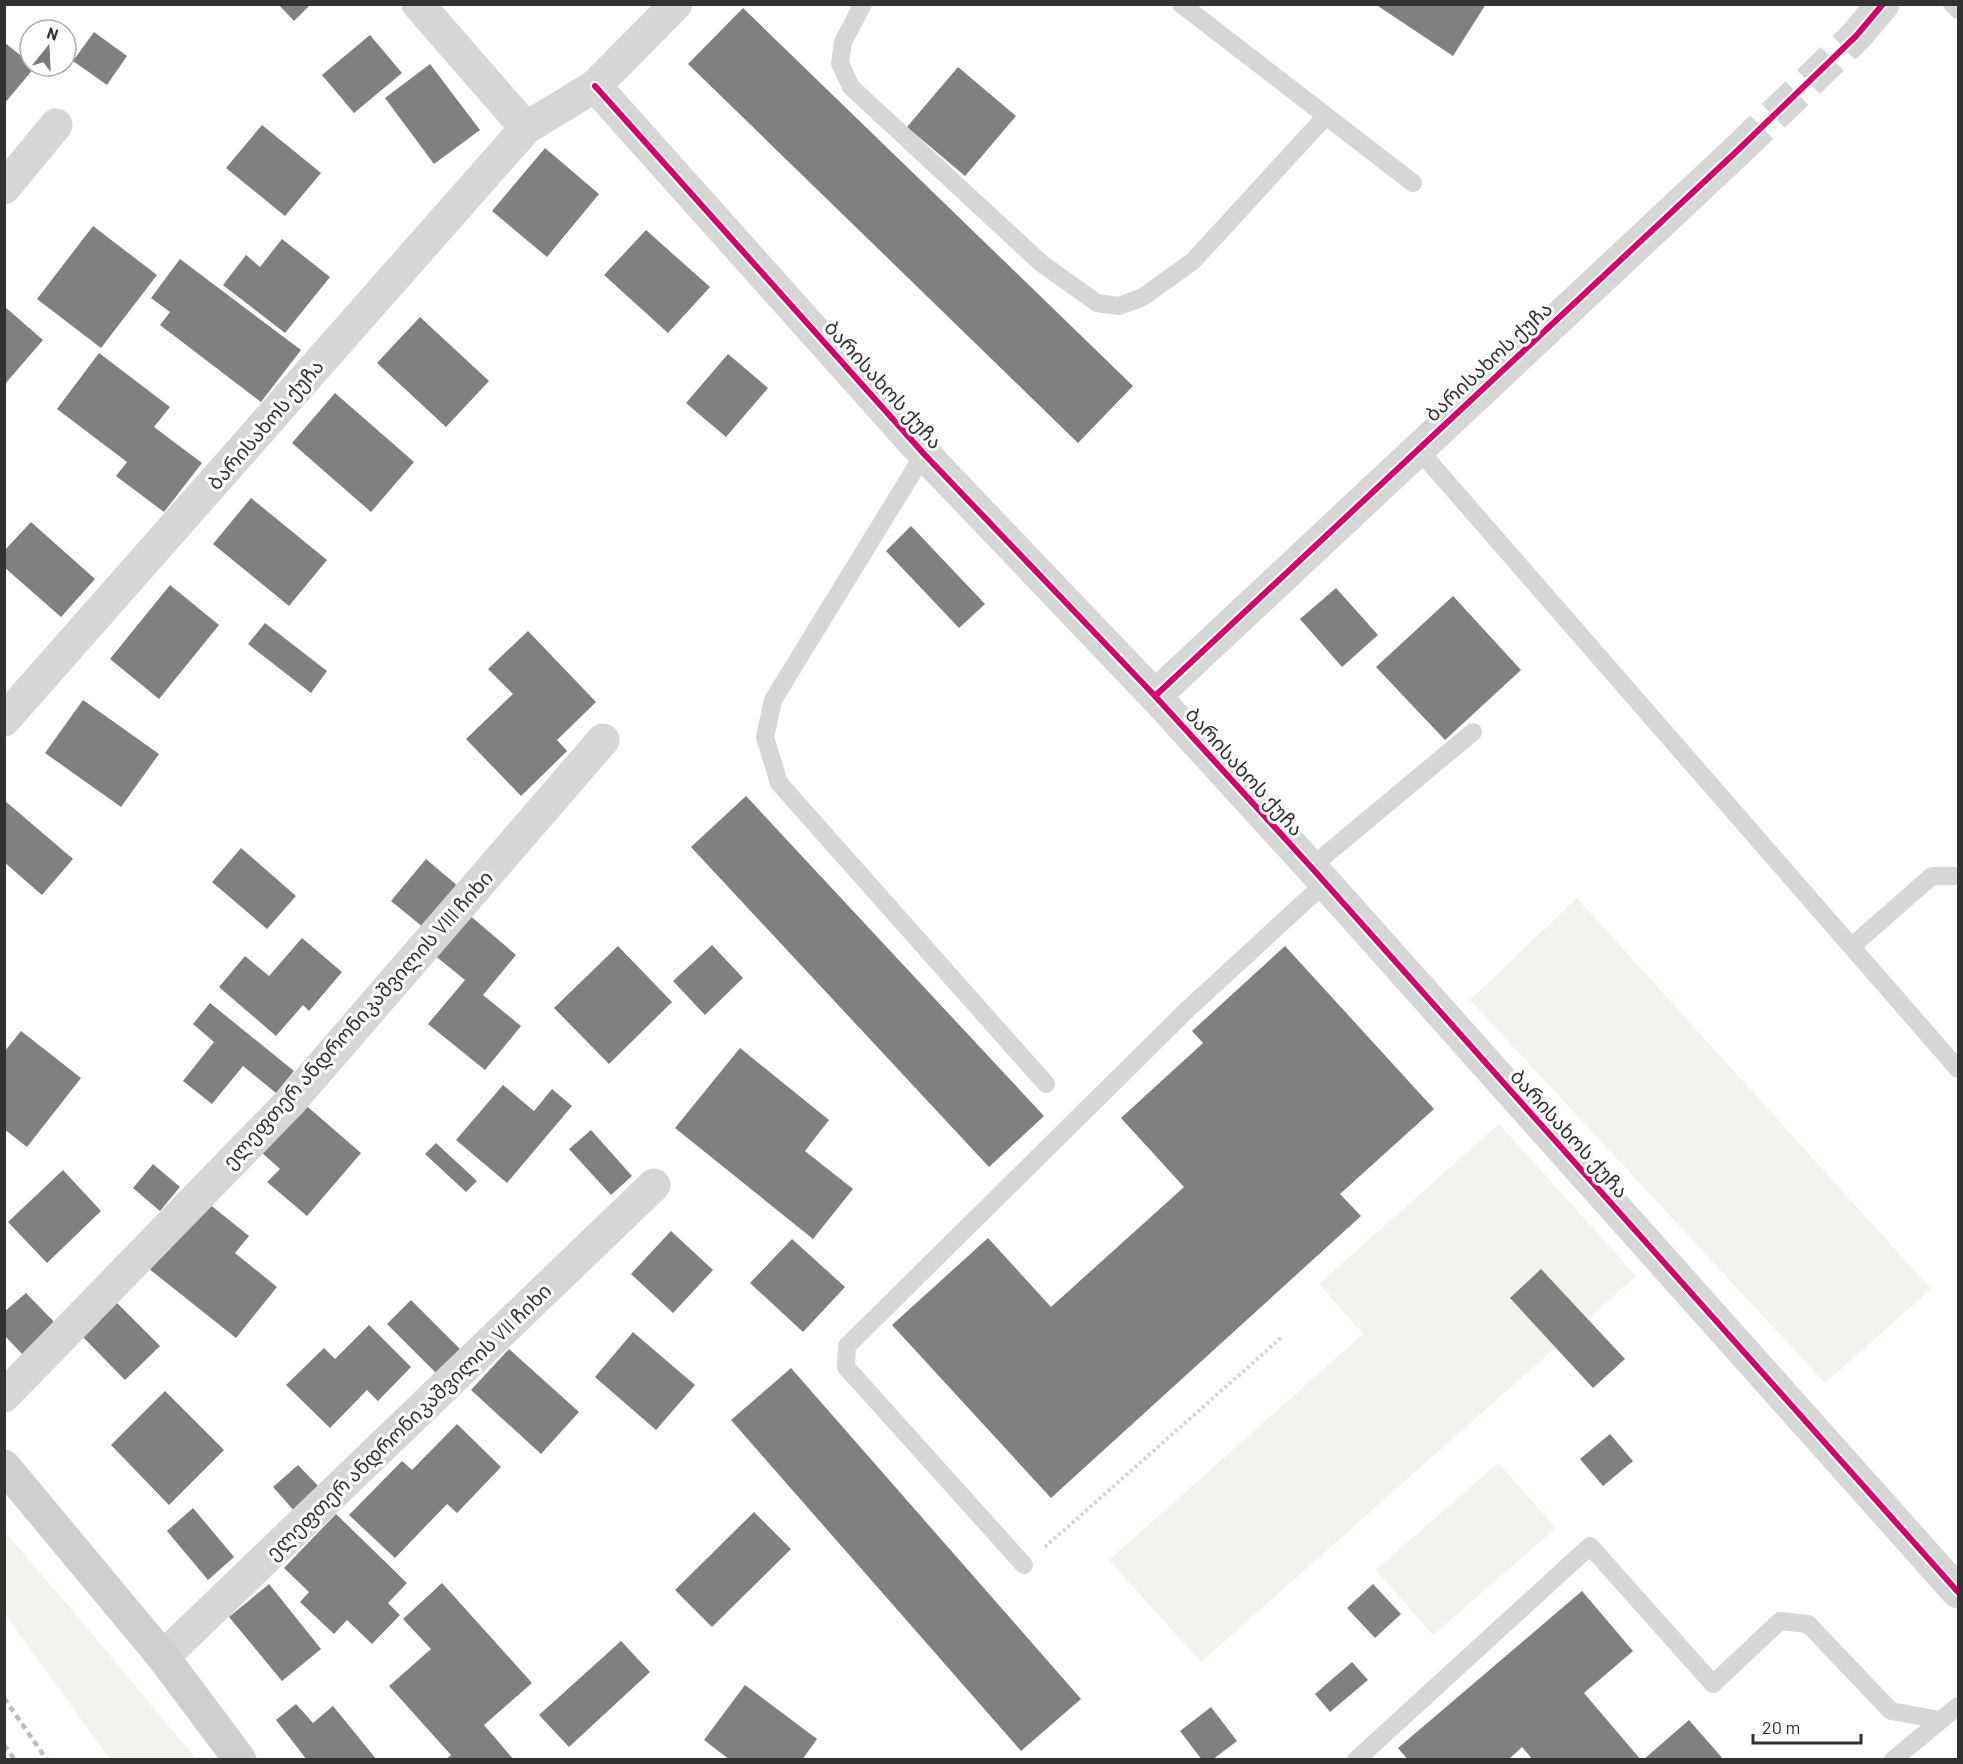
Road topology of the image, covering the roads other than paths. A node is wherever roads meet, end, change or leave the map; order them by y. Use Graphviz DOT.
graph roads {
  1 [pos="418,4"];
  2 [pos="676,4"];
  3 [pos="862,4"];
  4 [pos="1181,4"];
  5 [pos="1883,4"];
  6 [pos="1952,4"];
  7 [pos="1959,10"];
  8 [pos="1856,36"];
  9 [pos="595,86"];
  10 [pos="1326,116"];
  11 [pos="56,125"];
  12 [pos="526,128"];
  13 [pos="1738,150"];
  14 [pos="1413,183"];
  15 [pos="4,188"];
  16 [pos="1418,449"];
  17 [pos="924,454"];
  18 [pos="1155,696"];
  19 [pos="4,720"];
  20 [pos="1473,732"];
  21 [pos="603,740"];
  22 [pos="1318,875"];
  23 [pos="1959,876"];
  24 [pos="1852,946"];
  25 [pos="1959,1069"];
  26 [pos="1046,1084"];
  27 [pos="654,1185"];
  28 [pos="4,1396"];
  29 [pos="4,1466"];
  30 [pos="1024,1565"];
  31 [pos="1959,1592"];
  32 [pos="163,1657"];
  33 [pos="1959,1706"];
  34 [pos="1940,1720"];
  35 [pos="240,1760"];
  36 [pos="1356,1760"];
  37 [pos="1893,1760"];
  1 -- 12 [label="street"];
  2 -- 9 [label="street, ბარისახოს ქუჩა"];
  3 -- 10 [label="lane"];
  4 -- 10 [label="lane"];
  5 -- 8 [label="street"];
  6 -- 7 [label="lane"];
  9 -- 12 [label="street, ბარისახოს ქუჩა"];
  9 -- 17 [label="street, ბარისახოს ქუჩა"];
  10 -- 14 [label="lane"];
  11 -- 15 [label="street"];
  12 -- 19 [label="street, ბარისახოს ქუჩა"];
  13 -- 16 [label="street, ბარისახოს ქუჩა"];
  16 -- 18 [label="street, ბარისახოს ქუჩა"];
  16 -- 24 [label="lane"];
  17 -- 18 [label="street, ბარისახოს ქუჩა"];
  17 -- 26 [label="lane"];
  18 -- 22 [label="street, ბარისახოს ქუჩა"];
  20 -- 22 [label="lane"];
  21 -- 28 [label="street, ელეფთერ ანდრონიკაშვილის VIII ჩიხი"];
  22 -- 30 [label="lane"];
  22 -- 31 [label="street, ბარისახოს ქუჩა"];
  23 -- 24 [label="lane"];
  24 -- 25 [label="lane"];
  27 -- 32 [label="street, ელეფთერ ანდრონიკაშვილის VII ჩიხი"];
  29 -- 32 [label="main road"];
  32 -- 35 [label="main road"];
  33 -- 34 [label="lane"];
  34 -- 36 [label="lane"];
  34 -- 37 [label="lane"];
}
